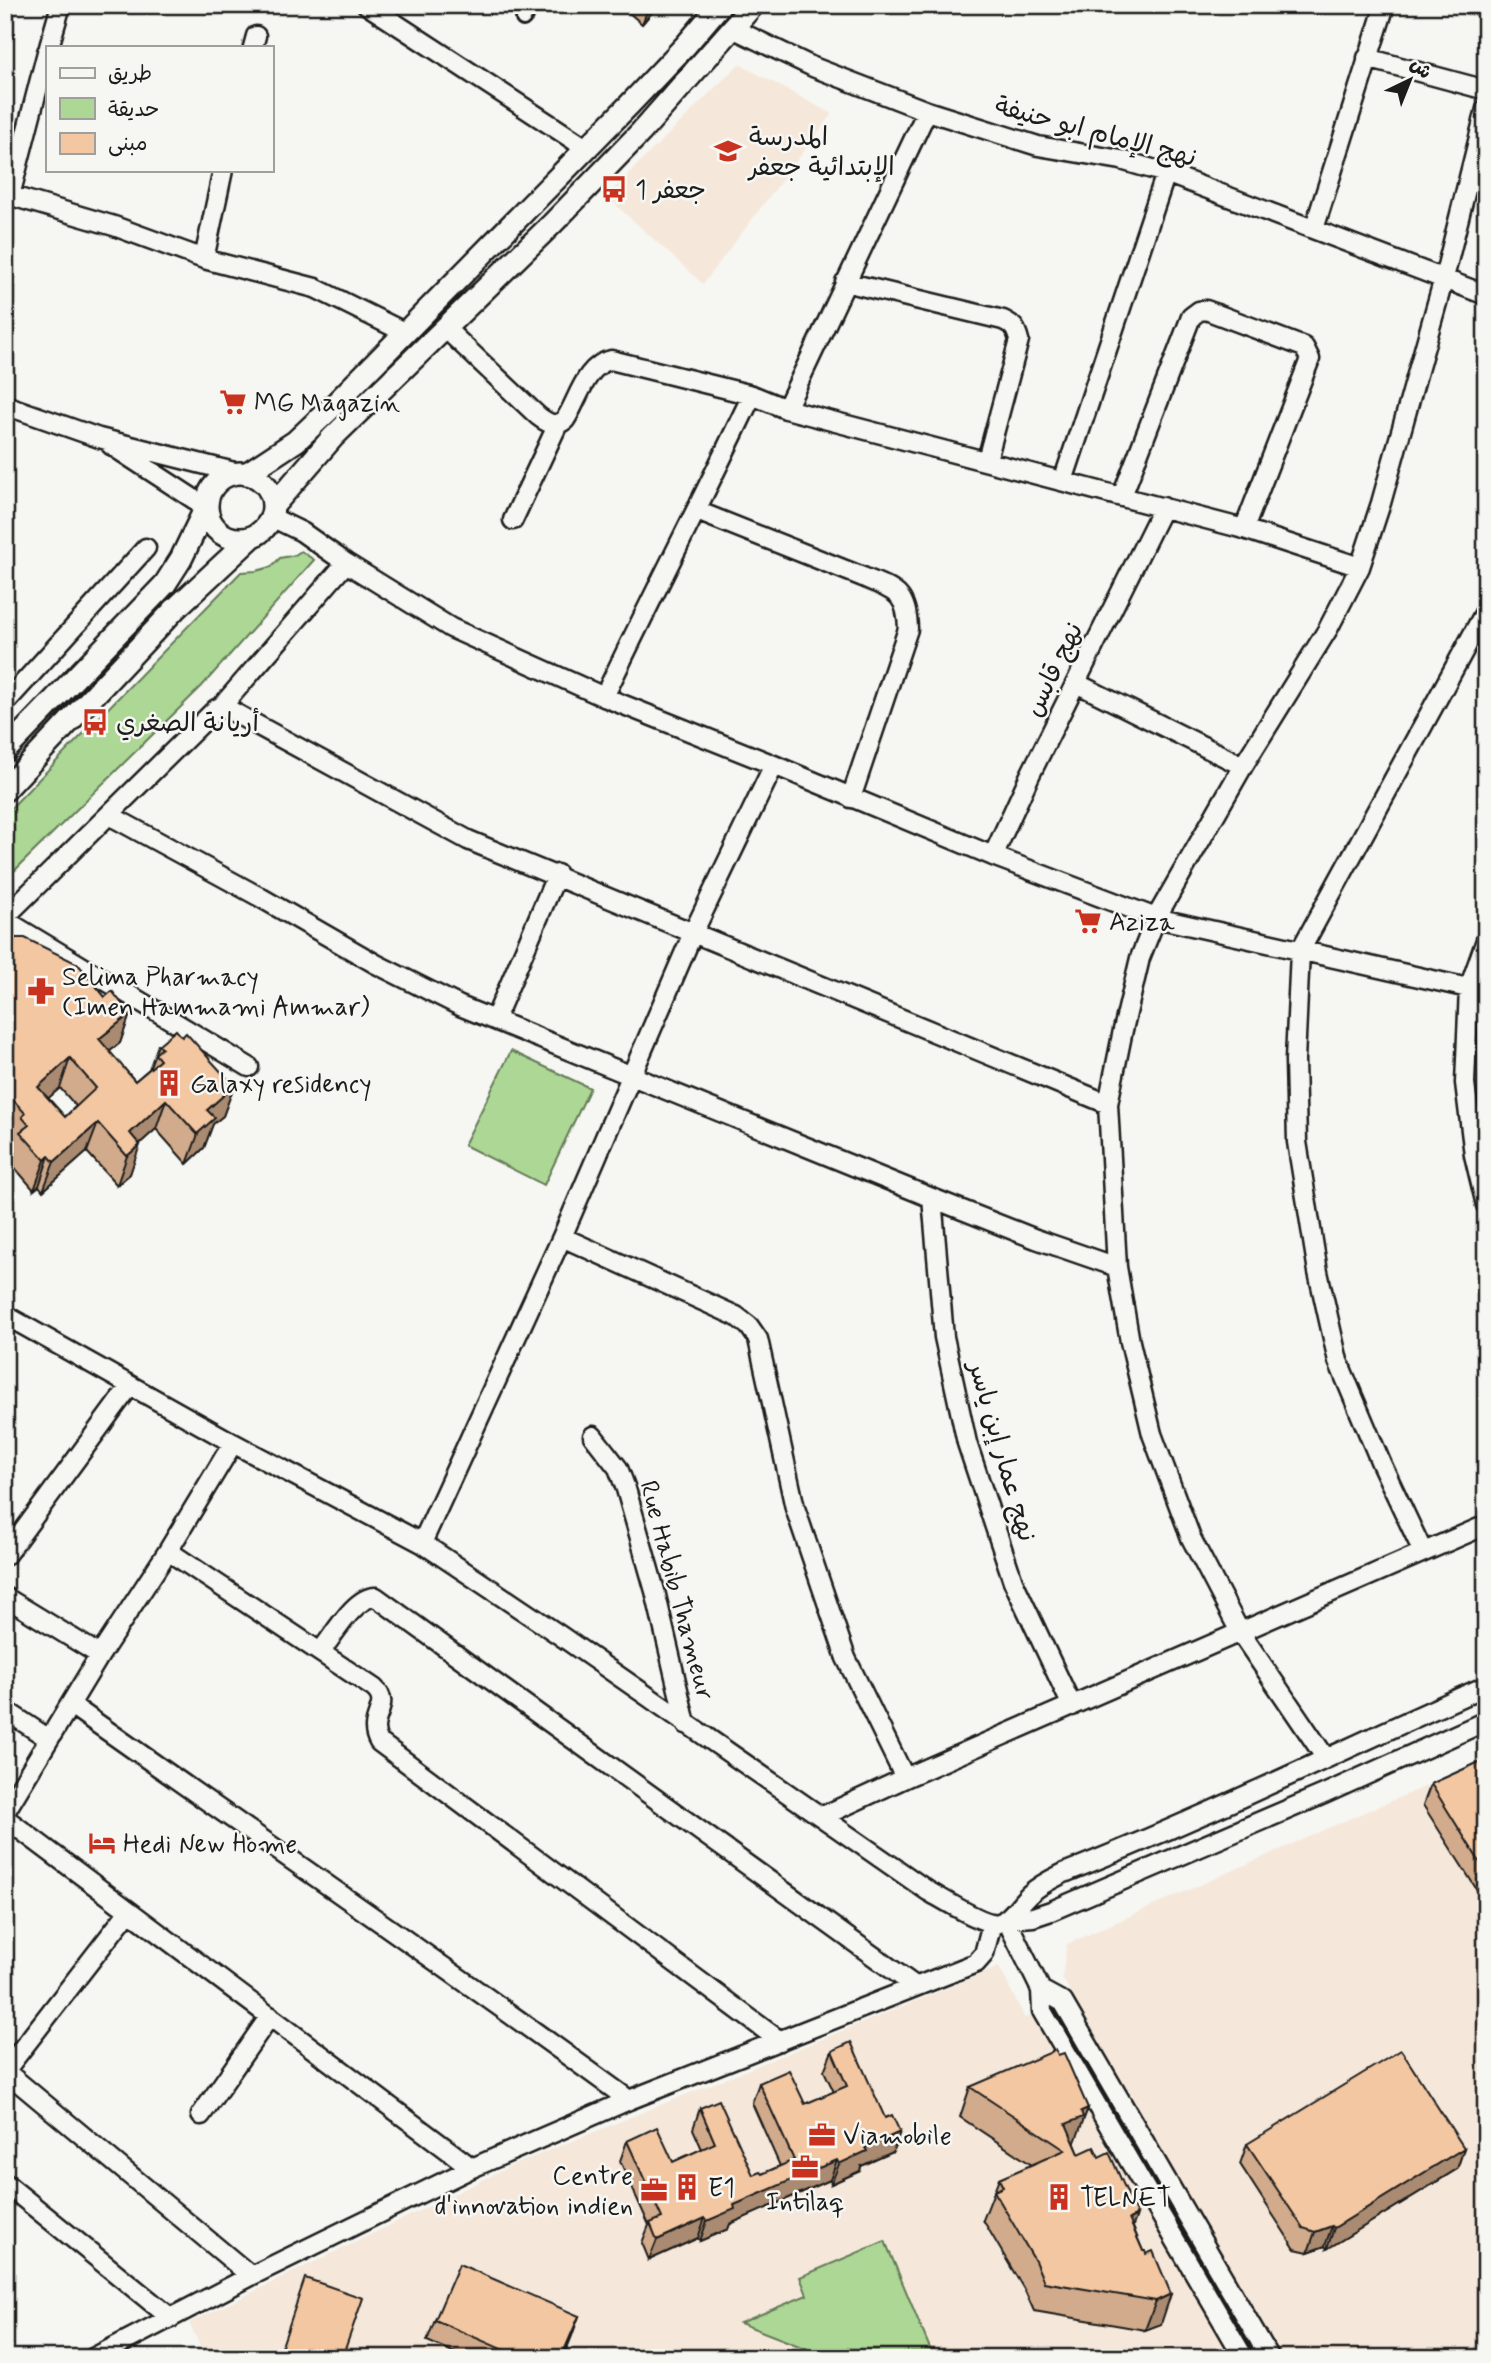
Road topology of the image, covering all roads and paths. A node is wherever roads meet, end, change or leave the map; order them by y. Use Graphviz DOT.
graph roads {
  1 [pos="61,5"];
  2 [pos="367,5"];
  3 [pos="535,5"];
  4 [pos="720,5"];
  5 [pos="753,5"];
  6 [pos="1385,5"];
  7 [pos="523,19"];
  8 [pos="734,29"];
  9 [pos="49,46"];
  10 [pos="46,57"];
  11 [pos="1367,58"];
  12 [pos="1486,90"];
  13 [pos="1486,109"];
  14 [pos="927,111"];
  15 [pos="586,148"];
  16 [pos="223,172"];
  17 [pos="1167,173"];
  18 [pos="8,195"];
  19 [pos="1314,229"];
  20 [pos="204,259"];
  21 [pos="1444,278"];
  22 [pos="845,282"];
  23 [pos="1486,295"];
  24 [pos="445,328"];
  25 [pos="404,332"];
  26 [pos="752,395"];
  27 [pos="5,405"];
  28 [pos="786,409"];
  29 [pos="558,424"];
  30 [pos="99,438"];
  31 [pos="986,460"];
  32 [pos="242,473"];
  33 [pos="1063,481"];
  34 [pos="1122,496"];
  35 [pos="206,507"];
  36 [pos="1163,507"];
  37 [pos="272,511"];
  38 [pos="697,512"];
  39 [pos="513,520"];
  40 [pos="1244,529"];
  41 [pos="251,538"];
  42 [pos="146,548"];
  43 [pos="346,563"];
  44 [pos="1360,567"];
  45 [pos="1486,610"];
  46 [pos="1076,683"];
  47 [pos="604,697"];
  48 [pos="5,702"];
  49 [pos="222,706"];
  50 [pos="5,751"];
  51 [pos="774,765"];
  52 [pos="1243,766"];
  53 [pos="5,790"];
  54 [pos="851,799"];
  55 [pos="108,815"];
  56 [pos="993,856"];
  57 [pos="557,874"];
  58 [pos="1156,918"];
  59 [pos="5,919"];
  60 [pos="693,933"];
  61 [pos="1486,940"];
  62 [pos="1300,951"];
  63 [pos="1477,990"];
  64 [pos="495,1019"];
  65 [pos="249,1067"];
  66 [pos="632,1076"];
  67 [pos="1108,1104"];
  68 [pos="932,1198"];
  69 [pos="1486,1205"];
  70 [pos="562,1237"];
  71 [pos="1117,1267"];
  72 [pos="5,1315"];
  73 [pos="130,1386"];
  74 [pos="593,1436"];
  75 [pos="233,1443"];
  76 [pos="1486,1525"];
  77 [pos="422,1543"];
  78 [pos="169,1551"];
  79 [pos="1423,1552"];
  80 [pos="5,1556"];
  81 [pos="5,1597"];
  82 [pos="1240,1632"];
  83 [pos="321,1651"];
  84 [pos="100,1655"];
  85 [pos="1486,1686"];
  86 [pos="71,1704"];
  87 [pos="1072,1706"];
  88 [pos="5,1710"];
  89 [pos="1486,1721"];
  90 [pos="687,1724"];
  91 [pos="49,1739"];
  92 [pos="1325,1757"];
  93 [pos="905,1778"];
  94 [pos="5,1812"];
  95 [pos="823,1816"];
  96 [pos="5,1818"];
  97 [pos="129,1911"];
  98 [pos="999,1921"];
  99 [pos="915,1986"];
  100 [pos="1041,1990"];
  101 [pos="270,2016"];
  102 [pos="780,2041"];
  103 [pos="5,2071"];
  104 [pos="629,2100"];
  105 [pos="201,2115"];
  106 [pos="472,2168"];
  107 [pos="5,2183"];
  108 [pos="251,2276"];
  109 [pos="1234,2297"];
  110 [pos="1215,2309"];
  111 [pos="171,2318"];
  112 [pos="93,2358"];
  113 [pos="1244,2358"];
  114 [pos="1270,2358"];
  1 -- 9 [label="street"];
  2 -- 15 [label="street"];
  3 -- 7 [label="street"];
  4 -- 15 [label="street"];
  5 -- 8 [label="street"];
  6 -- 11 [label="street"];
  8 -- 14 [label="street, نهج الإمام ابو حنيفة"];
  8 -- 24 [label="street"];
  10 -- 18 [label="street"];
  11 -- 12 [label="street"];
  11 -- 19 [label="street"];
  13 -- 21 [label="street"];
  14 -- 17 [label="street, نهج الإمام ابو حنيفة"];
  14 -- 22 [label="street"];
  15 -- 25 [label="street"];
  16 -- 20 [label="street"];
  17 -- 19 [label="street, نهج الإمام ابو حنيفة"];
  17 -- 33 [label="street"];
  18 -- 20 [label="street"];
  19 -- 21 [label="street, نهج الإمام ابو حنيفة"];
  20 -- 25 [label="street"];
  21 -- 23 [label="street, نهج الإمام ابو حنيفة"];
  21 -- 44 [label="street"];
  22 -- 28 [label="street"];
  22 -- 31 [label="street"];
  24 -- 29 [label="street"];
  24 -- 37 [label="street"];
  25 -- 32 [label="street"];
  26 -- 28 [label="street"];
  26 -- 29 [label="street"];
  26 -- 38 [label="street"];
  27 -- 30 [label="street"];
  28 -- 31 [label="street"];
  29 -- 39 [label="street"];
  30 -- 32 [label="street"];
  30 -- 35 [label="street"];
  31 -- 33 [label="street"];
  32 -- 35 [label="street"];
  32 -- 37 [label="street"];
  33 -- 34 [label="street"];
  34 -- 36 [label="street"];
  34 -- 40 [label="street"];
  35 -- 41 [label="street"];
  35 -- 50 [label="street"];
  36 -- 40 [label="street"];
  36 -- 46 [label="street, نهج قابس"];
  37 -- 41 [label="street"];
  37 -- 43 [label="street"];
  38 -- 47 [label="street"];
  38 -- 54 [label="street"];
  40 -- 44 [label="street"];
  41 -- 53 [label="street"];
  42 -- 48 [label="street"];
  43 -- 47 [label="street"];
  43 -- 49 [label="street"];
  44 -- 52 [label="street"];
  45 -- 62 [label="street"];
  46 -- 52 [label="street"];
  46 -- 56 [label="street, نهج قابس"];
  47 -- 51 [label="street"];
  49 -- 55 [label="street"];
  49 -- 57 [label="street"];
  51 -- 54 [label="street"];
  51 -- 60 [label="street"];
  52 -- 58 [label="street"];
  54 -- 56 [label="street"];
  55 -- 59 [label="street"];
  55 -- 64 [label="street"];
  56 -- 58 [label="street"];
  57 -- 60 [label="street"];
  57 -- 64 [label="street"];
  58 -- 62 [label="street"];
  58 -- 67 [label="street"];
  59 -- 65 [label="street"];
  60 -- 66 [label="street"];
  60 -- 67 [label="street"];
  61 -- 63 [label="street"];
  62 -- 63 [label="street"];
  62 -- 79 [label="street"];
  63 -- 69 [label="street"];
  64 -- 66 [label="street"];
  66 -- 68 [label="street"];
  66 -- 70 [label="street"];
  67 -- 71 [label="street"];
  68 -- 71 [label="street"];
  68 -- 87 [label="street, نهج عمار إبن ياسر"];
  70 -- 77 [label="street"];
  70 -- 93 [label="street"];
  71 -- 82 [label="street"];
  72 -- 73 [label="street"];
  73 -- 75 [label="street"];
  73 -- 80 [label="street"];
  74 -- 90 [label="street, Rue Habib Thameur"];
  75 -- 77 [label="street"];
  75 -- 78 [label="street"];
  76 -- 79 [label="street"];
  77 -- 90 [label="street"];
  78 -- 83 [label="street"];
  78 -- 84 [label="street"];
  79 -- 82 [label="street"];
  81 -- 84 [label="street"];
  82 -- 87 [label="street"];
  82 -- 92 [label="street"];
  83 -- 99 [label="street"];
  83 -- 102 [label="street"];
  84 -- 86 [label="street"];
  85 -- 92 [label="street"];
  86 -- 91 [label="street"];
  86 -- 104 [label="street"];
  87 -- 93 [label="street"];
  88 -- 91 [label="street"];
  89 -- 98 [label="street"];
  90 -- 95 [label="street"];
  91 -- 94 [label="street"];
  92 -- 98 [label="street"];
  93 -- 95 [label="street"];
  95 -- 98 [label="street"];
  96 -- 97 [label="street"];
  97 -- 101 [label="street"];
  97 -- 103 [label="street"];
  98 -- 99 [label="street"];
  98 -- 100 [label="street"];
  99 -- 102 [label="street"];
  100 -- 109 [label="street"];
  100 -- 110 [label="street"];
  101 -- 105 [label="street"];
  101 -- 106 [label="street"];
  102 -- 104 [label="street"];
  103 -- 108 [label="street"];
  104 -- 106 [label="street"];
  106 -- 108 [label="street"];
  107 -- 111 [label="street"];
  108 -- 111 [label="street"];
  109 -- 110 [label="street"];
  109 -- 114 [label="street"];
  110 -- 113 [label="street"];
  111 -- 112 [label="street"];
}
